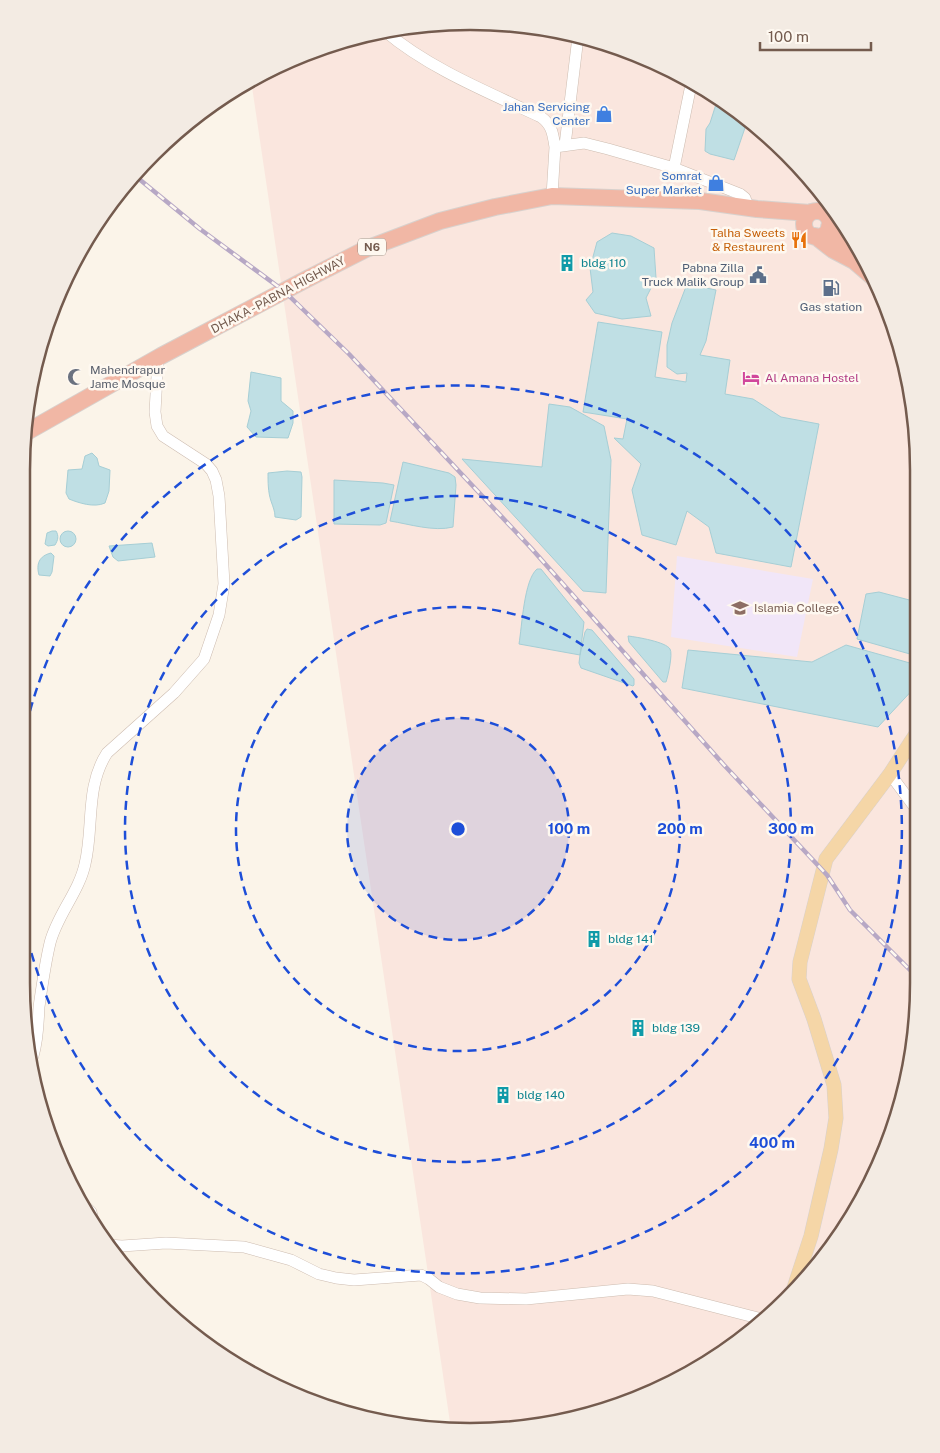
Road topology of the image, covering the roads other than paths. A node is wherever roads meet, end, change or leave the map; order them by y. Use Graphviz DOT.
graph roads {
  1 [pos="391,37"];
  2 [pos="577,43"];
  3 [pos="690,89"];
  4 [pos="560,146"];
  5 [pos="674,168"];
  6 [pos="552,196"];
  7 [pos="752,208"];
  8 [pos="823,221"];
  9 [pos="860,266"];
  10 [pos="158,358"];
  11 [pos="32,428"];
  12 [pos="910,743"];
  13 [pos="890,774"];
  14 [pos="910,801"];
  15 [pos="35,1049"];
  16 [pos="117,1245"];
  17 [pos="798,1276"];
  18 [pos="757,1317"];
  1 -- 4 [label="street"];
  2 -- 4 [label="street"];
  3 -- 5 [label="street"];
  4 -- 5 [label="street"];
  4 -- 6 [label="street"];
  5 -- 7 [label="street"];
  6 -- 7 [label="highway, DHAKA - PABNA HIGHWAY / N6"];
  6 -- 10 [label="highway, DHAKA - PABNA HIGHWAY / N6"];
  7 -- 8 [label="highway, DHAKA - PABNA HIGHWAY / N6"];
  8 -- 9 [label="highway"];
  10 -- 11 [label="highway, DHAKA - PABNA HIGHWAY / N6"];
  10 -- 15 [label="street"];
  12 -- 13 [label="main road"];
  13 -- 14 [label="street"];
  13 -- 17 [label="main road"];
  16 -- 18 [label="street"];
}
